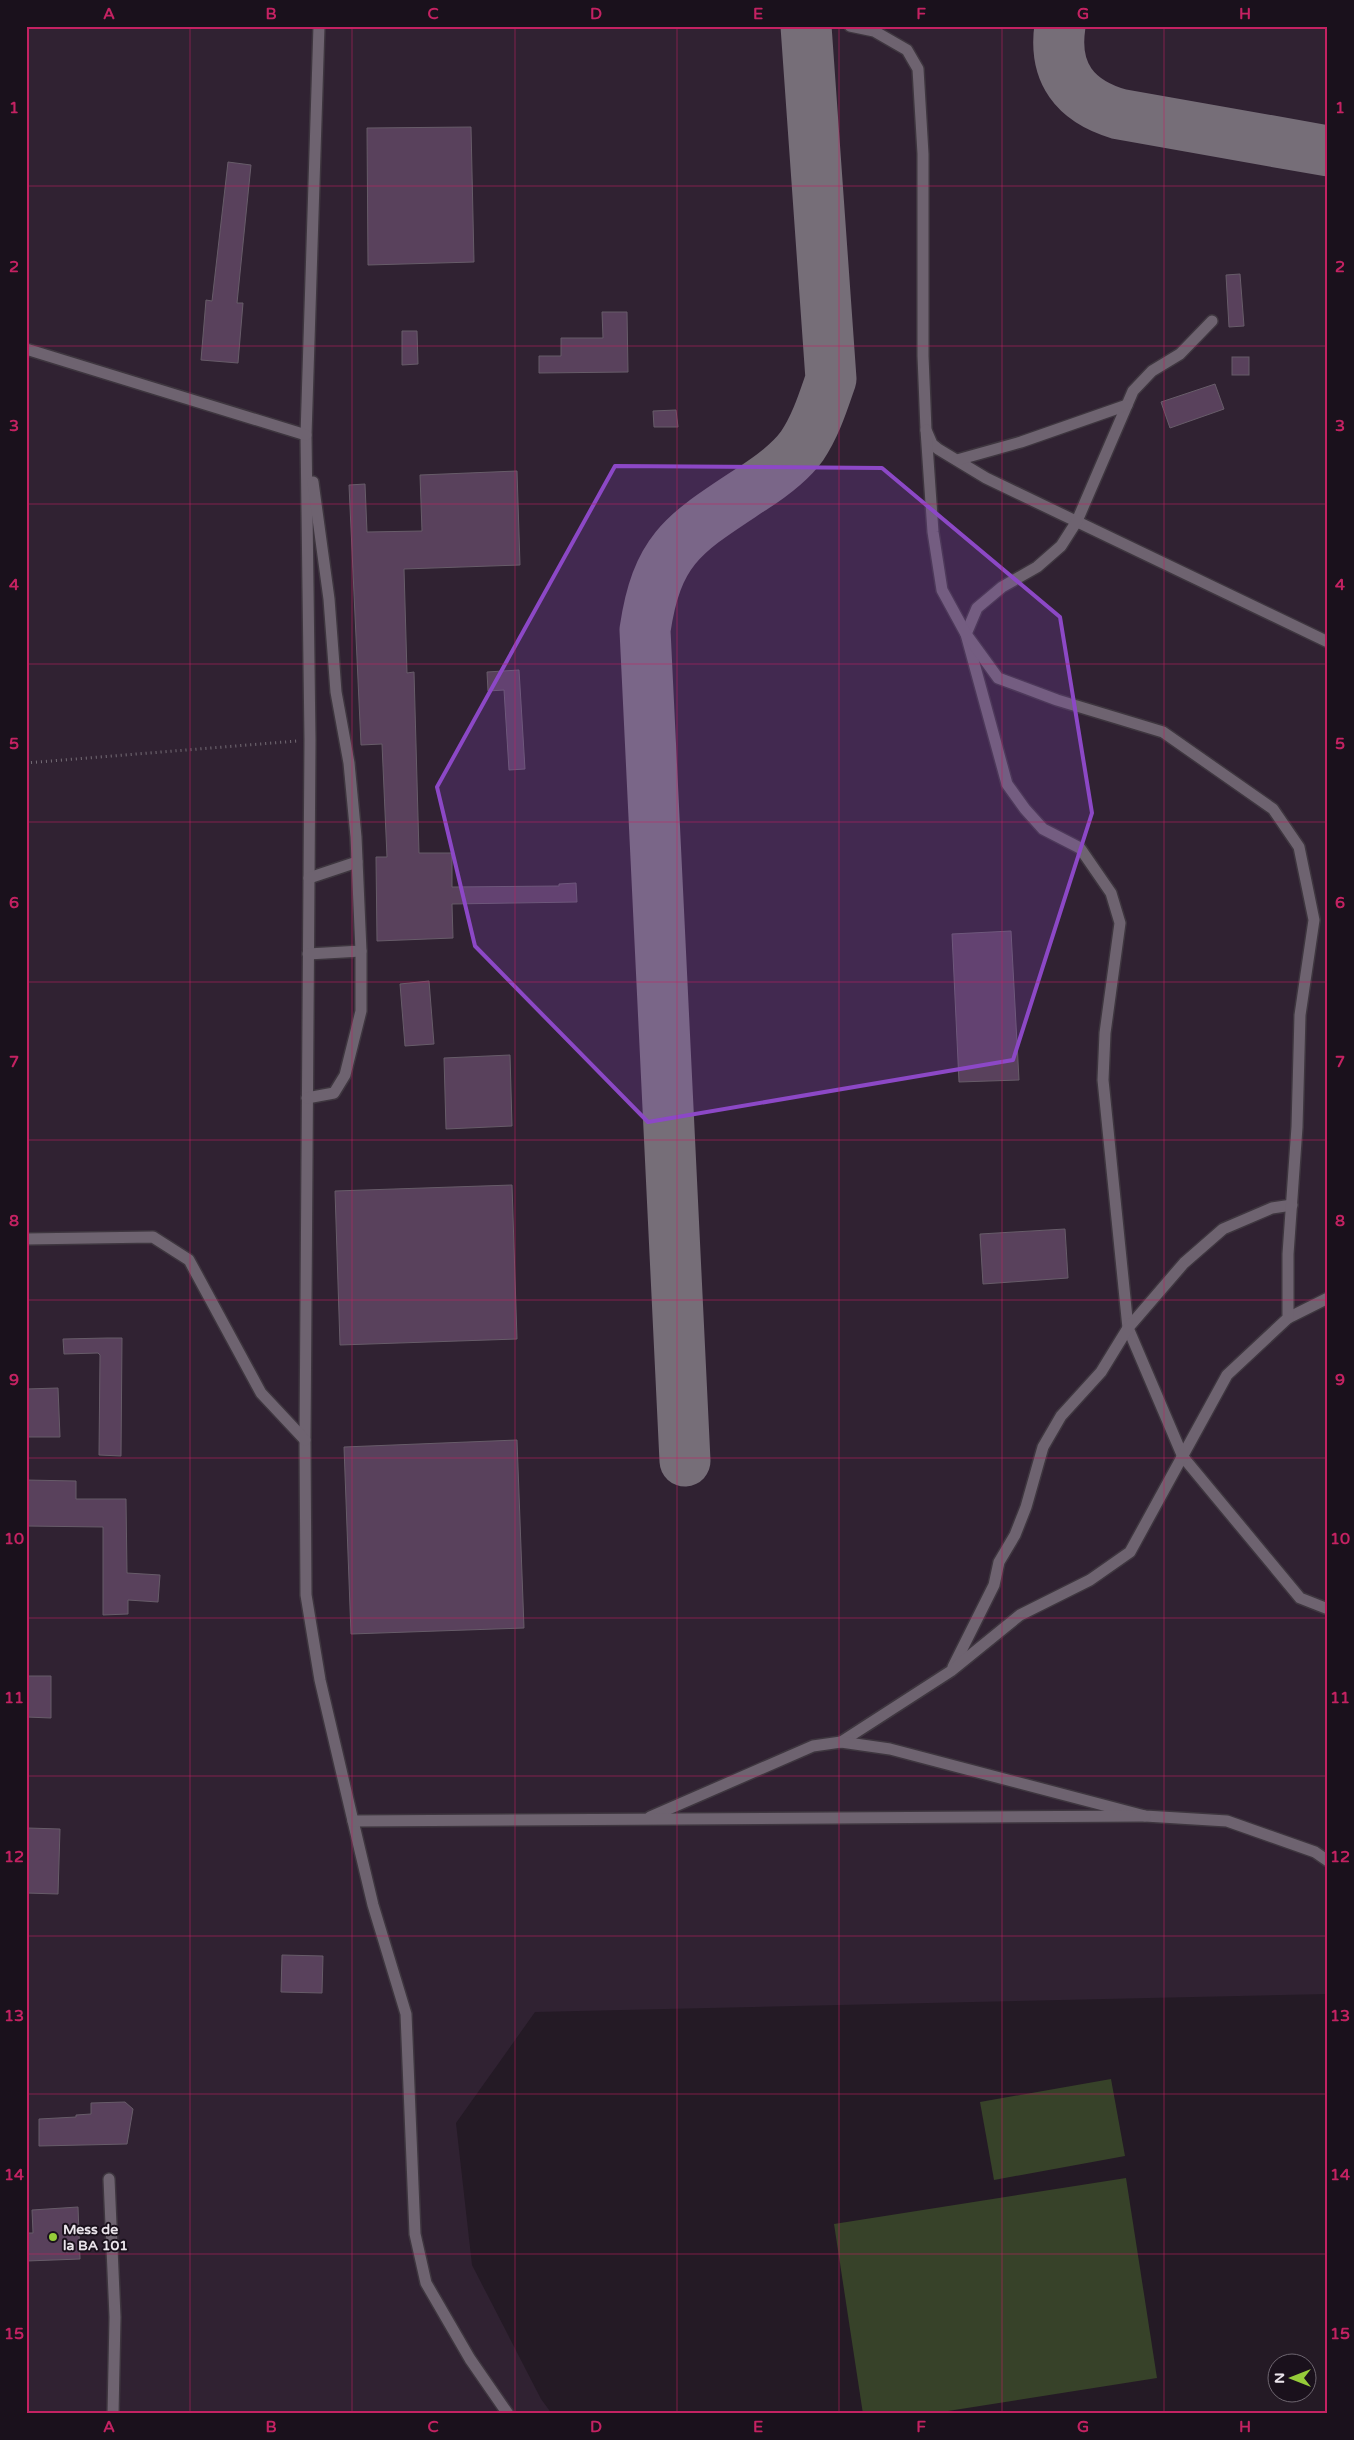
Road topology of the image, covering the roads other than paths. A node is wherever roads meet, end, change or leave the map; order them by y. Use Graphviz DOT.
graph roads {
  1 [pos="850,26"];
  2 [pos="316,27"];
  3 [pos="1212,321"];
  4 [pos="26,349"];
  5 [pos="1127,405"];
  6 [pos="926,430"];
  7 [pos="306,435"];
  8 [pos="957,460"];
  9 [pos="1076,521"];
  10 [pos="966,634"];
  11 [pos="1328,642"];
  12 [pos="357,862"];
  13 [pos="309,878"];
  14 [pos="361,951"];
  15 [pos="308,954"];
  16 [pos="307,1098"];
  17 [pos="1292,1205"];
  18 [pos="26,1239"];
  19 [pos="1328,1298"];
  20 [pos="1288,1318"];
  21 [pos="1128,1328"];
  22 [pos="305,1440"];
  23 [pos="1183,1457"];
  24 [pos="1328,1609"];
  25 [pos="952,1671"];
  26 [pos="841,1742"];
  27 [pos="1145,1816"];
  28 [pos="645,1819"];
  29 [pos="353,1821"];
  30 [pos="1328,1861"];
  31 [pos="109,2179"];
  32 [pos="113,2414"];
  33 [pos="508,2414"];
  1 -- 6 [label="lane"];
  2 -- 7 [label="lane"];
  3 -- 5 [label="lane"];
  4 -- 7 [label="lane"];
  5 -- 8 [label="lane"];
  5 -- 9 [label="lane"];
  6 -- 8 [label="lane"];
  6 -- 10 [label="lane"];
  7 -- 12 [label="lane"];
  7 -- 13 [label="lane"];
  8 -- 9 [label="lane"];
  9 -- 10 [label="lane"];
  9 -- 11 [label="lane"];
  10 -- 17 [label="lane"];
  10 -- 21 [label="lane"];
  12 -- 13 [label="lane"];
  12 -- 14 [label="lane"];
  13 -- 15 [label="lane"];
  14 -- 15 [label="lane"];
  14 -- 16 [label="lane"];
  15 -- 16 [label="lane"];
  16 -- 22 [label="lane"];
  17 -- 20 [label="lane"];
  17 -- 21 [label="lane"];
  18 -- 22 [label="lane"];
  19 -- 20 [label="lane"];
  20 -- 23 [label="lane"];
  21 -- 23 [label="lane"];
  21 -- 25 [label="lane"];
  22 -- 29 [label="lane"];
  23 -- 24 [label="lane"];
  23 -- 25 [label="lane"];
  25 -- 26 [label="lane"];
  26 -- 27 [label="lane"];
  26 -- 28 [label="lane"];
  27 -- 28 [label="lane"];
  27 -- 30 [label="lane"];
  28 -- 29 [label="lane"];
  29 -- 33 [label="lane"];
  31 -- 32 [label="lane"];
}
